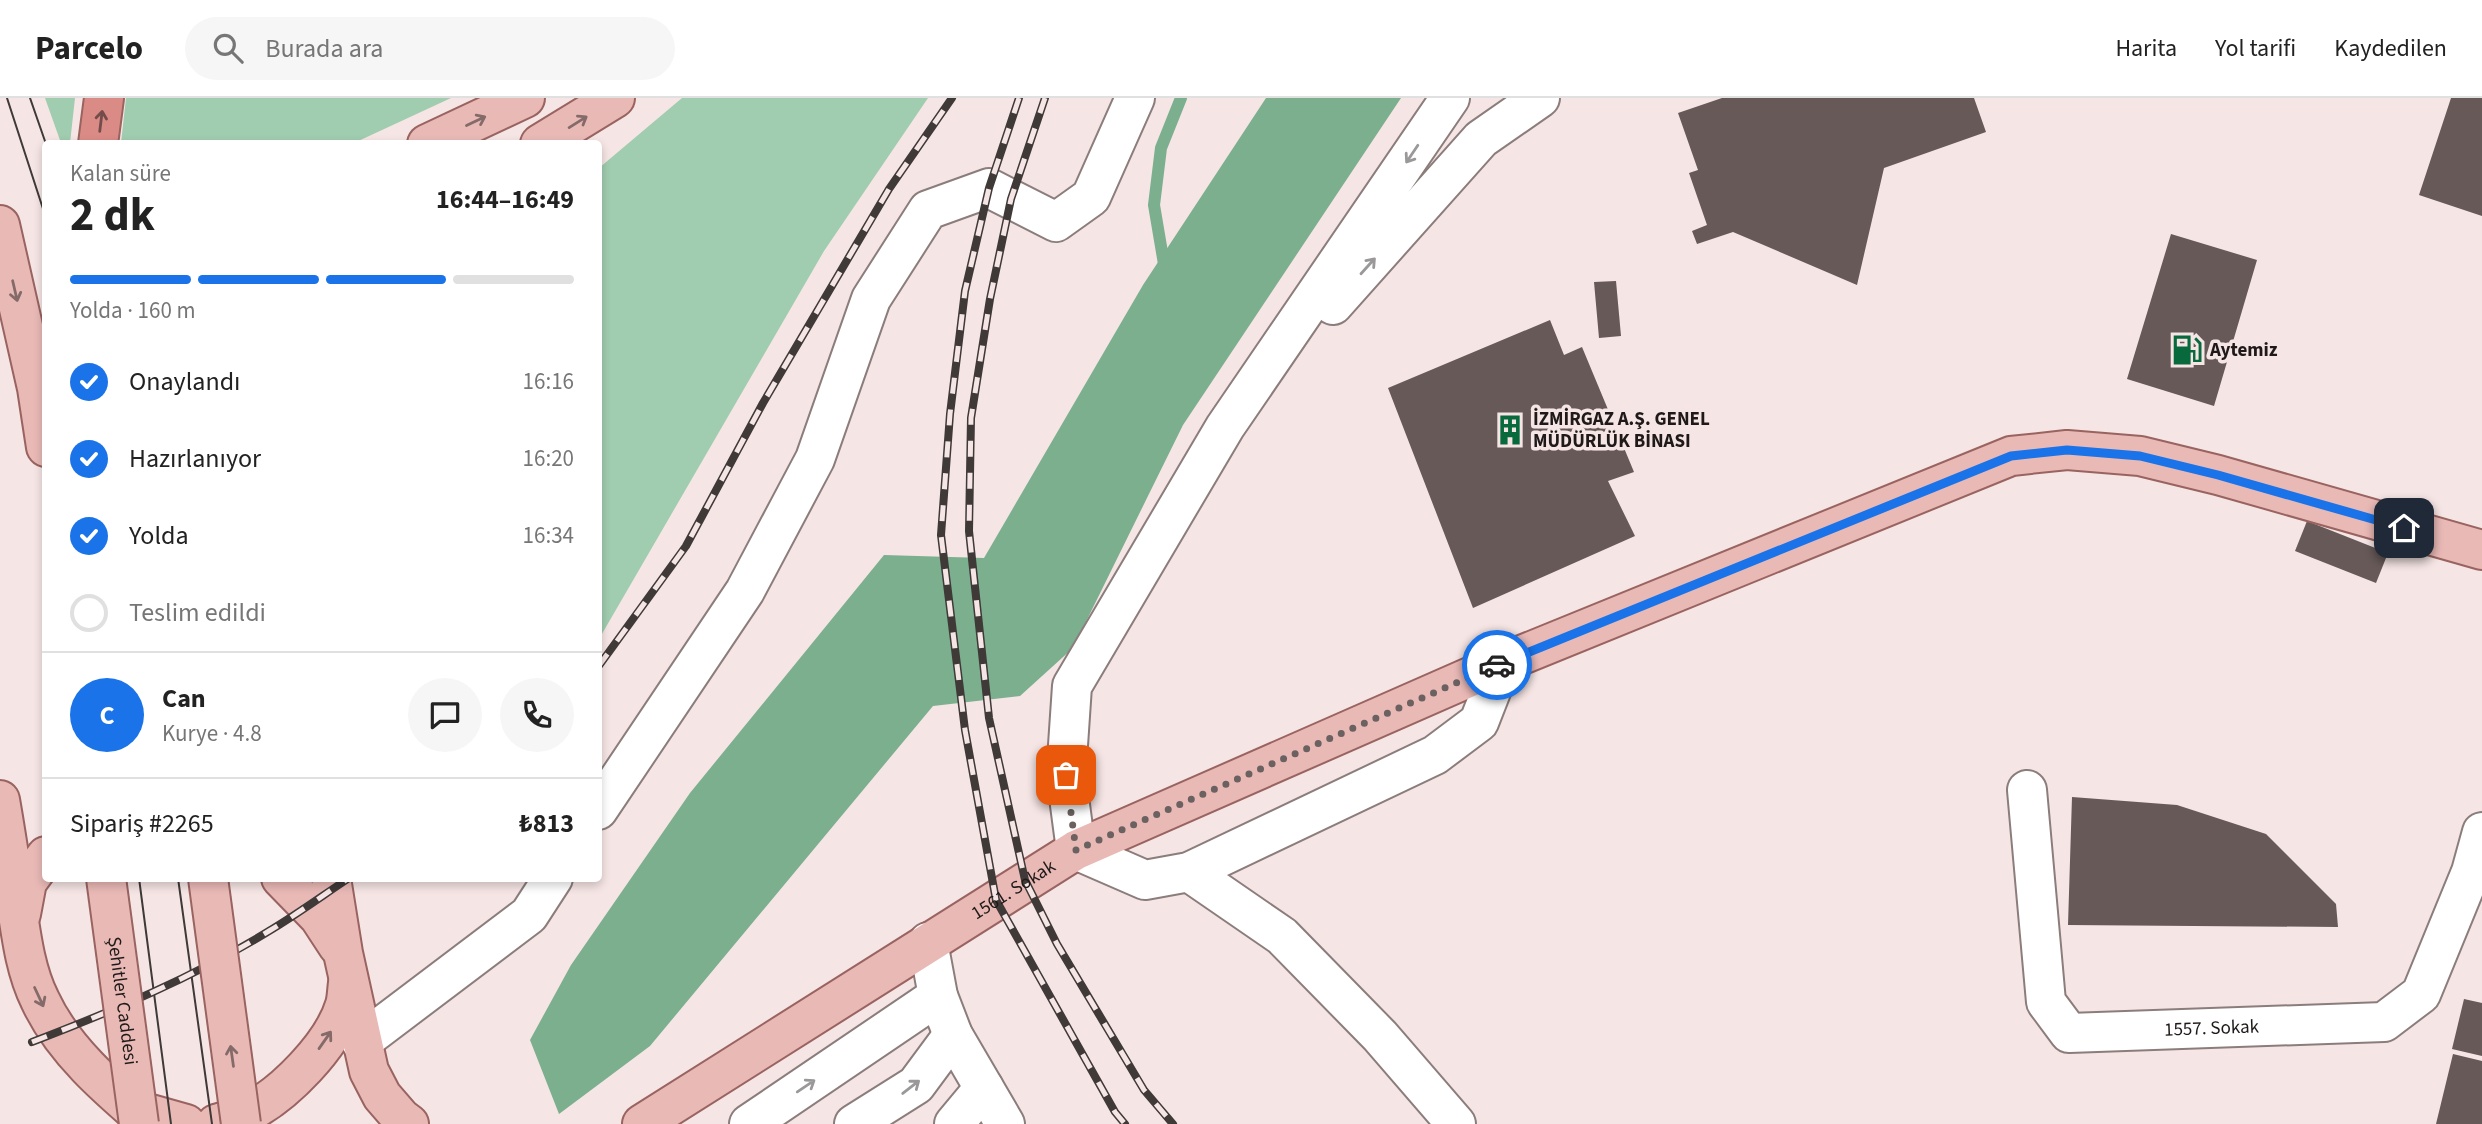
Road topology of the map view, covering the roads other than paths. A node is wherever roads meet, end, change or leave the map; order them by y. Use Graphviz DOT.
graph roads {
  1 [pos="104,98"];
  2 [pos="525,98"];
  3 [pos="615,98"];
  4 [pos="1135,98"];
  5 [pos="1450,98"];
  6 [pos="1540,98"];
  7 [pos="99,140"];
  8 [pos="436,140"];
  9 [pos="547,140"];
  10 [pos="0,225"];
  11 [pos="42,421"];
  12 [pos="1225,426"];
  13 [pos="2482,550"];
  14 [pos="1502,663"];
  15 [pos="2027,790"];
  16 [pos="0,800"];
  17 [pos="602,804"];
  18 [pos="2482,832"];
  19 [pos="1076,850"];
  20 [pos="42,861"];
  21 [pos="1189,872"];
  22 [pos="2477,874"];
  23 [pos="107,882"];
  24 [pos="209,882"];
  25 [pos="285,882"];
  26 [pos="332,882"];
  27 [pos="550,882"];
  28 [pos="21,932"];
  29 [pos="929,942"];
  30 [pos="346,967"];
  31 [pos="938,996"];
  32 [pos="953,1035"];
  33 [pos="361,1042"];
  34 [pos="984,1088"];
  35 [pos="137,1116"];
  36 [pos="186,1124"];
  37 [pos="215,1124"];
  38 [pos="241,1124"];
  39 [pos="409,1124"];
  40 [pos="642,1124"];
  41 [pos="749,1124"];
  42 [pos="854,1124"];
  43 [pos="954,1124"];
  44 [pos="1005,1124"];
  45 [pos="1456,1124"];
  7 -- 1 [label="highway, one-way"];
  8 -- 2 [label="main road, one-way"];
  9 -- 3 [label="main road, one-way"];
  4 -- 17 [label="lane"];
  5 -- 12 [label="lane, one-way"];
  12 -- 6 [label="lane, one-way"];
  10 -- 11 [label="main road, one-way"];
  12 -- 19 [label="lane"];
  13 -- 14 [label="main road, 1561. Sokak"];
  14 -- 19 [label="main road, 1561. Sokak"];
  14 -- 21 [label="lane"];
  15 -- 22 [label="lane, 1557. Sokak"];
  16 -- 28 [label="main road"];
  18 -- 22 [label="lane, 1557. Sokak"];
  19 -- 21 [label="lane"];
  19 -- 29 [label="main road, 1561. Sokak"];
  20 -- 28 [label="main road"];
  21 -- 45 [label="lane"];
  23 -- 35 [label="main road, Şehitler Caddesi, bridge"];
  38 -- 24 [label="main road, one-way, bridge"];
  25 -- 30 [label="main road"];
  26 -- 30 [label="main road"];
  27 -- 33 [label="lane"];
  28 -- 35 [label="main road, one-way"];
  29 -- 31 [label="lane"];
  29 -- 40 [label="main road, 1561. Sokak"];
  30 -- 33 [label="main road"];
  37 -- 30 [label="main road, one-way"];
  31 -- 32 [label="lane"];
  41 -- 31 [label="lane, one-way"];
  32 -- 34 [label="lane"];
  42 -- 32 [label="lane, one-way"];
  33 -- 39 [label="main road"];
  34 -- 43 [label="lane"];
  34 -- 44 [label="lane"];
  35 -- 36 [label="main road"];
}
